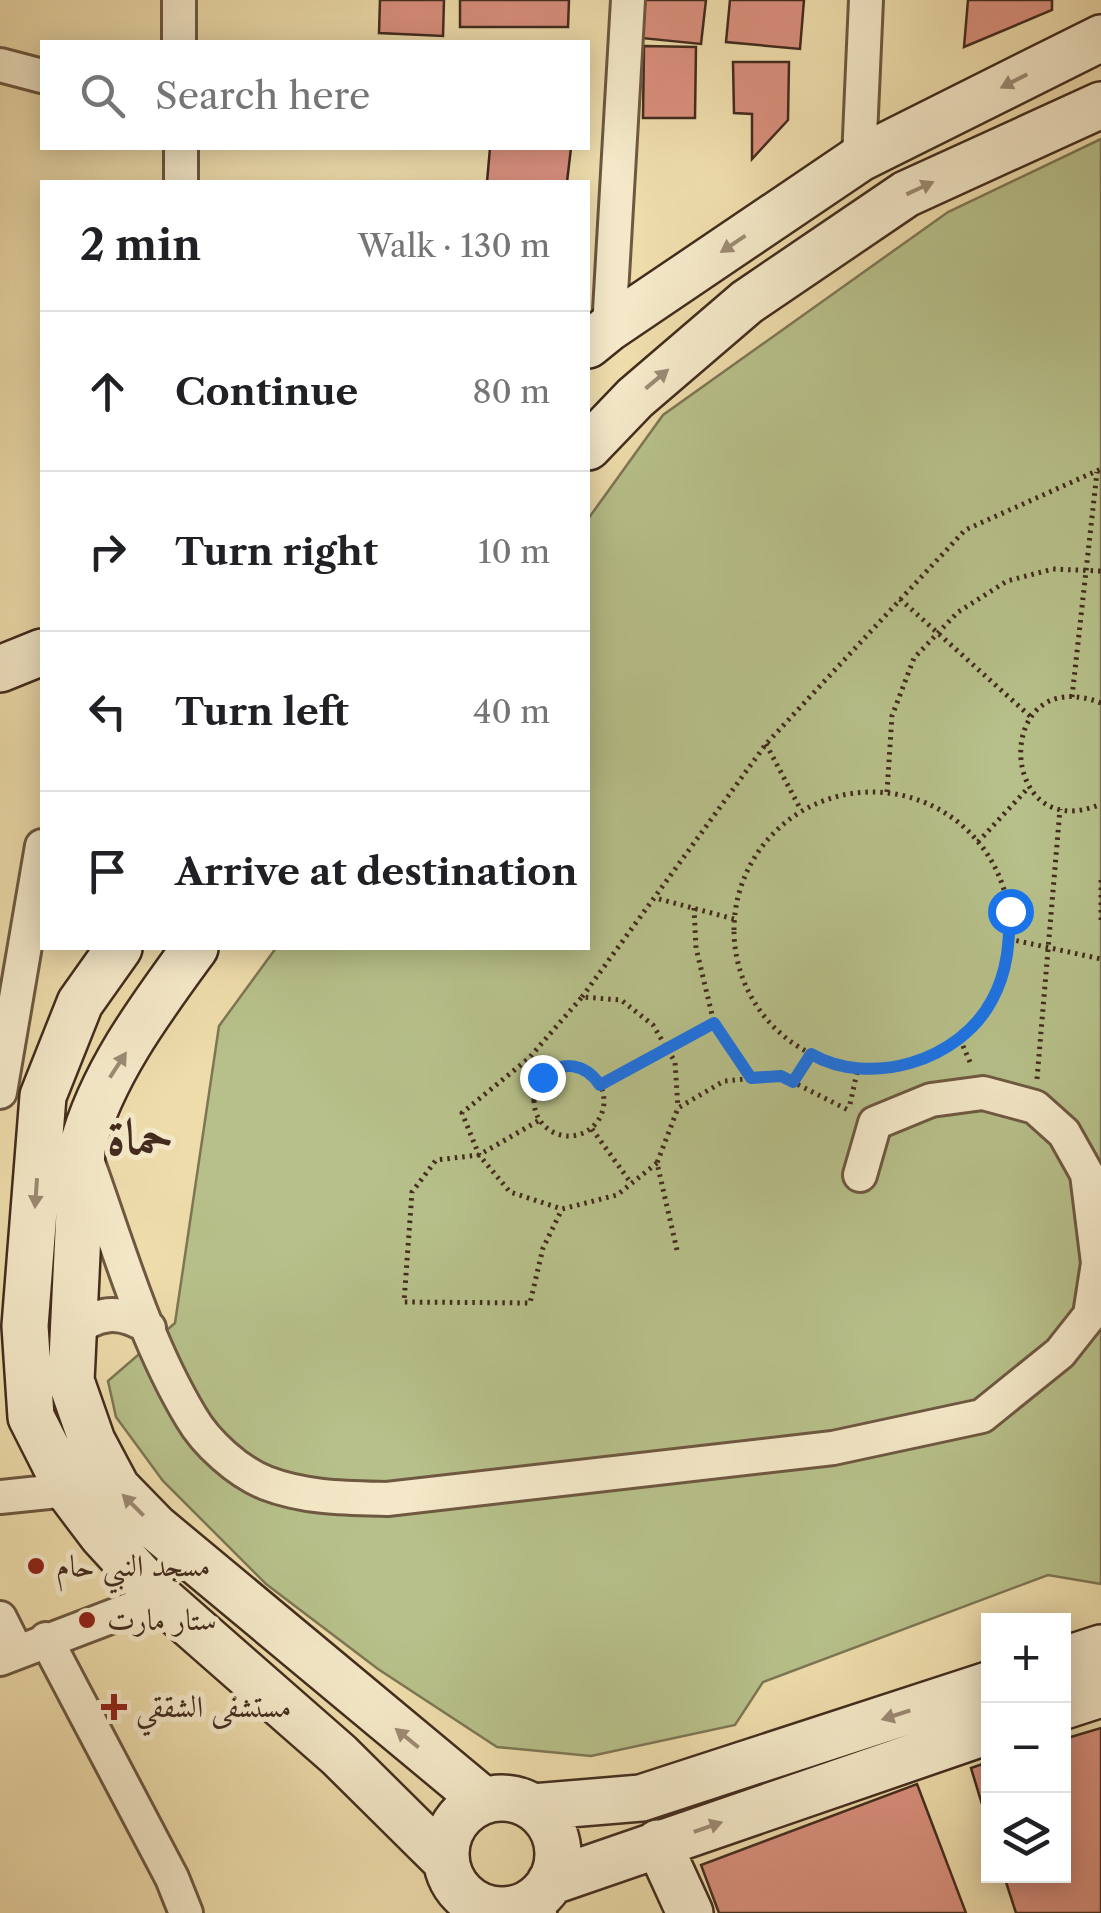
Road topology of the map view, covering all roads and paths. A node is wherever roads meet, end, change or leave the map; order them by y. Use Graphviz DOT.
graph roads {
  1 [pos="179,0"];
  2 [pos="628,0"];
  3 [pos="866,0"];
  4 [pos="1101,38"];
  5 [pos="179,40"];
  6 [pos="0,64"];
  7 [pos="40,75"];
  8 [pos="1101,105"];
  9 [pos="180,150"];
  10 [pos="858,159"];
  11 [pos="182,180"];
  12 [pos="598,337"];
  13 [pos="590,445"];
  14 [pos="1100,470"];
  15 [pos="1086,571"];
  16 [pos="1101,571"];
  17 [pos="900,599"];
  18 [pos="939,633"];
  19 [pos="40,653"];
  20 [pos="0,669"];
  21 [pos="1072,697"];
  22 [pos="1101,703"];
  23 [pos="1031,717"];
  24 [pos="766,744"];
  25 [pos="1029,787"];
  26 [pos="887,792"];
  27 [pos="1101,804"];
  28 [pos="1060,809"];
  29 [pos="802,810"];
  30 [pos="978,842"];
  31 [pos="40,871"];
  32 [pos="1101,880"];
  33 [pos="659,899"];
  34 [pos="694,908"];
  35 [pos="734,919"];
  36 [pos="1101,923"];
  37 [pos="1009,939"];
  38 [pos="1048,947"];
  39 [pos="118,950"];
  40 [pos="195,950"];
  41 [pos="1101,960"];
  42 [pos="582,996"];
  43 [pos="714,1023"];
  44 [pos="667,1049"];
  45 [pos="811,1054"];
  46 [pos="529,1058"];
  47 [pos="858,1068"];
  48 [pos="542,1077"];
  49 [pos="751,1078"];
  50 [pos="793,1082"];
  51 [pos="600,1085"];
  52 [pos="22,1094"];
  53 [pos="1035,1107"];
  54 [pos="678,1108"];
  55 [pos="0,1109"];
  56 [pos="862,1117"];
  57 [pos="538,1120"];
  58 [pos="591,1128"];
  59 [pos="82,1148"];
  60 [pos="479,1155"];
  61 [pos="657,1163"];
  62 [pos="860,1175"];
  63 [pos="631,1183"];
  64 [pos="562,1209"];
  65 [pos="677,1250"];
  66 [pos="148,1328"];
  67 [pos="12,1331"];
  68 [pos="71,1334"];
  69 [pos="68,1490"];
  70 [pos="0,1498"];
  71 [pos="160,1598"];
  72 [pos="0,1618"];
  73 [pos="1101,1648"];
  74 [pos="21,1650"];
  75 [pos="1071,1658"];
  76 [pos="981,1686"];
  77 [pos="1101,1694"];
  78 [pos="1071,1704"];
  79 [pos="981,1734"];
  80 [pos="482,1800"];
  81 [pos="533,1807"];
  82 [pos="658,1843"];
  83 [pos="446,1861"];
  84 [pos="541,1898"];
  85 [pos="471,1909"];
  86 [pos="186,1913"];
  87 [pos="690,1913"];
  1 -- 5 [label="street"];
  2 -- 12 [label="street"];
  3 -- 10 [label="street"];
  4 -- 10 [label="main road, one-way"];
  6 -- 7 [label="street"];
  13 -- 8 [label="main road, one-way"];
  9 -- 11 [label="street"];
  10 -- 12 [label="main road, one-way"];
  14 -- 15 [label="path"];
  14 -- 17 [label="path"];
  15 -- 16 [label="path"];
  15 -- 18 [label="path"];
  15 -- 21 [label="path"];
  17 -- 18 [label="path"];
  17 -- 24 [label="path"];
  18 -- 23 [label="path"];
  18 -- 26 [label="path"];
  19 -- 20 [label="main road"];
  21 -- 22 [label="path"];
  21 -- 23 [label="path"];
  23 -- 25 [label="path"];
  24 -- 29 [label="path"];
  24 -- 42 [label="path"];
  25 -- 28 [label="path"];
  25 -- 30 [label="path"];
  26 -- 29 [label="path"];
  26 -- 30 [label="path"];
  27 -- 28 [label="path"];
  28 -- 38 [label="path"];
  29 -- 35 [label="path"];
  30 -- 37 [label="path"];
  31 -- 52 [label="street"];
  32 -- 36 [label="path"];
  33 -- 34 [label="path"];
  34 -- 35 [label="path"];
  34 -- 43 [label="path"];
  35 -- 45 [label="path"];
  37 -- 38 [label="path"];
  37 -- 47 [label="path"];
  38 -- 41 [label="path"];
  38 -- 53 [label="path"];
  39 -- 52 [label="main road"];
  59 -- 40 [label="main road, one-way"];
  42 -- 44 [label="path"];
  42 -- 46 [label="path"];
  43 -- 44 [label="path"];
  43 -- 49 [label="path"];
  44 -- 51 [label="path"];
  44 -- 54 [label="path"];
  45 -- 47 [label="path"];
  45 -- 50 [label="path"];
  46 -- 48 [label="path"];
  46 -- 60 [label="path"];
  47 -- 56 [label="path"];
  48 -- 51 [label="path"];
  48 -- 57 [label="path"];
  49 -- 50 [label="path"];
  49 -- 54 [label="path"];
  50 -- 56 [label="path"];
  51 -- 58 [label="path"];
  52 -- 55 [label="street"];
  52 -- 67 [label="main road, one-way"];
  53 -- 56 [label="street"];
  53 -- 66 [label="street"];
  54 -- 61 [label="path"];
  56 -- 62 [label="street"];
  57 -- 58 [label="path"];
  57 -- 60 [label="path"];
  58 -- 63 [label="path"];
  59 -- 66 [label="street"];
  59 -- 68 [label="main road"];
  60 -- 64 [label="path"];
  60 -- 64 [label="path"];
  61 -- 63 [label="path"];
  61 -- 65 [label="path"];
  63 -- 64 [label="path"];
  66 -- 68 [label="street"];
  67 -- 69 [label="main road"];
  80 -- 68 [label="main road, one-way"];
  69 -- 70 [label="street"];
  69 -- 71 [label="main road"];
  71 -- 74 [label="street"];
  71 -- 83 [label="main road"];
  72 -- 74 [label="street"];
  73 -- 75 [label="main road"];
  74 -- 86 [label="street"];
  76 -- 81 [label="main road, one-way"];
  77 -- 78 [label="main road"];
  82 -- 79 [label="main road, one-way"];
  80 -- 81 [label="main road"];
  80 -- 83 [label="main road"];
  81 -- 84 [label="main road"];
  82 -- 84 [label="main road"];
  82 -- 87 [label="main road"];
  83 -- 85 [label="main road"];
  84 -- 85 [label="main road"];
}
